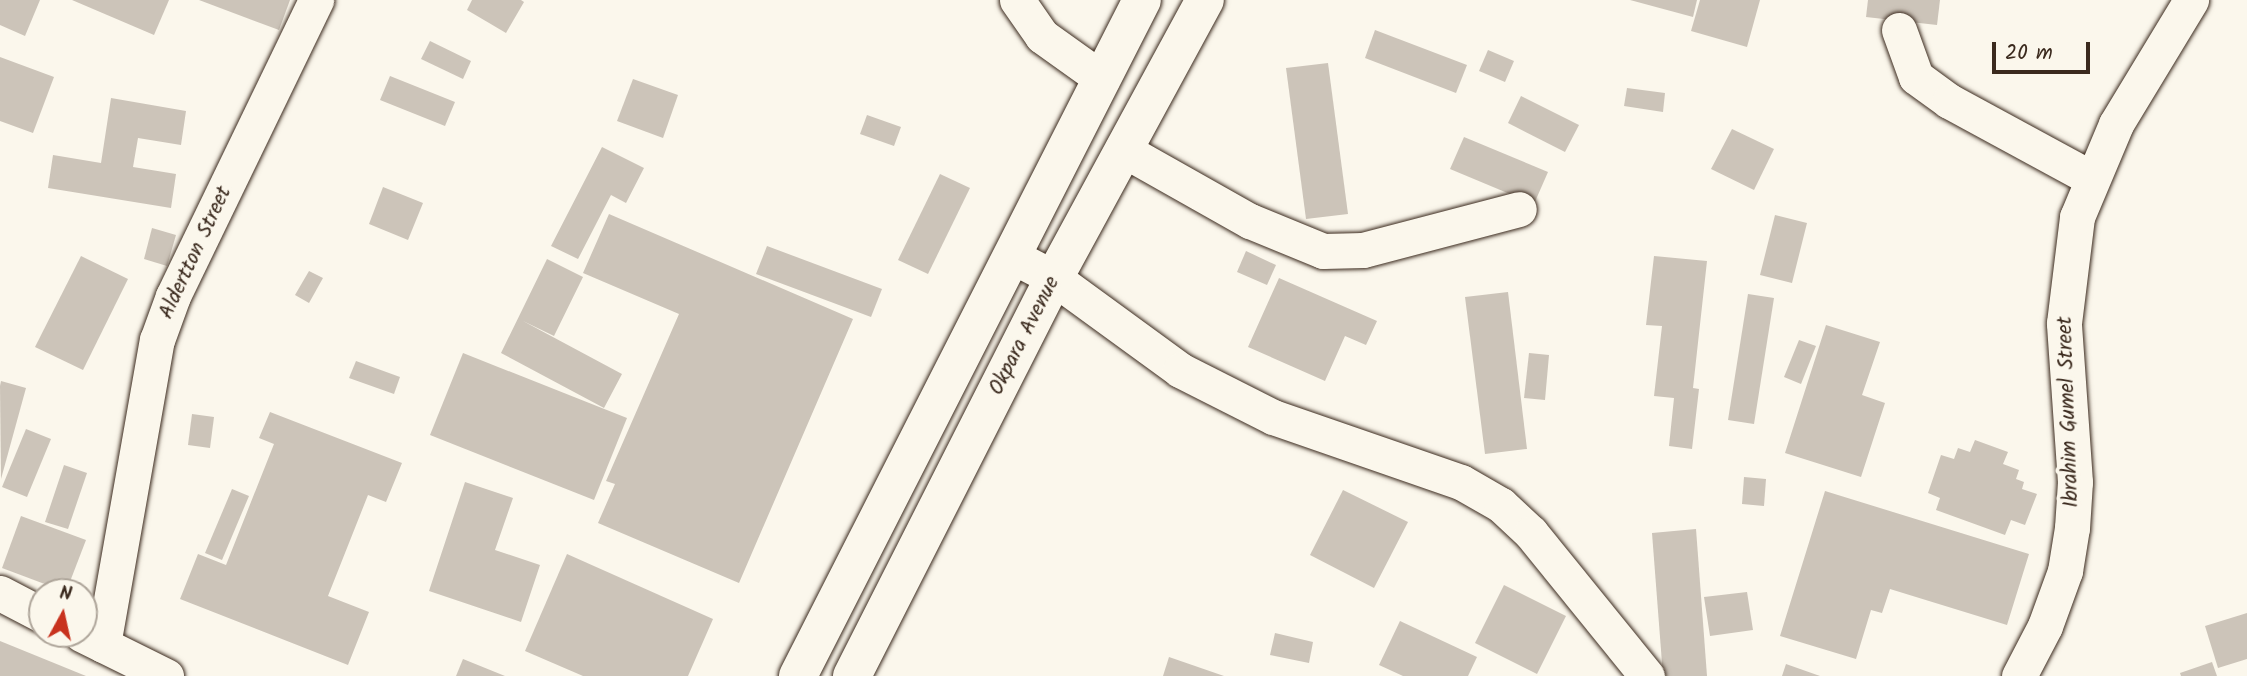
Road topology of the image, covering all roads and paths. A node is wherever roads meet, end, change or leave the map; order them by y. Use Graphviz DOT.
graph roads {
  1 [pos="316,0"];
  2 [pos="1017,0"];
  3 [pos="1142,0"];
  4 [pos="1205,0"];
  5 [pos="2194,2"];
  6 [pos="1899,30"];
  7 [pos="1102,79"];
  8 [pos="1122,149"];
  9 [pos="2091,178"];
  10 [pos="1519,209"];
  11 [pos="1012,256"];
  12 [pos="1054,278"];
  13 [pos="0,593"];
  14 [pos="28,608"];
  15 [pos="98,612"];
  16 [pos="98,643"];
  17 [pos="161,675"];
  18 [pos="798,676"];
  19 [pos="852,676"];
  20 [pos="1647,676"];
  21 [pos="2019,676"];
  1 -- 15 [label="street, Aldertton Street"];
  2 -- 7 [label="street"];
  3 -- 7 [label="main road"];
  4 -- 8 [label="main road, Okpara Avenue"];
  5 -- 9 [label="street, Ibrahim Gumel Street"];
  6 -- 9 [label="street"];
  7 -- 11 [label="main road"];
  8 -- 10 [label="street"];
  8 -- 12 [label="main road, Okpara Avenue"];
  9 -- 21 [label="street, Ibrahim Gumel Street"];
  11 -- 12 [label="street"];
  11 -- 18 [label="main road"];
  12 -- 19 [label="main road, Okpara Avenue"];
  12 -- 20 [label="street"];
  13 -- 14 [label="street"];
  16 -- 17 [label="street"];
}
